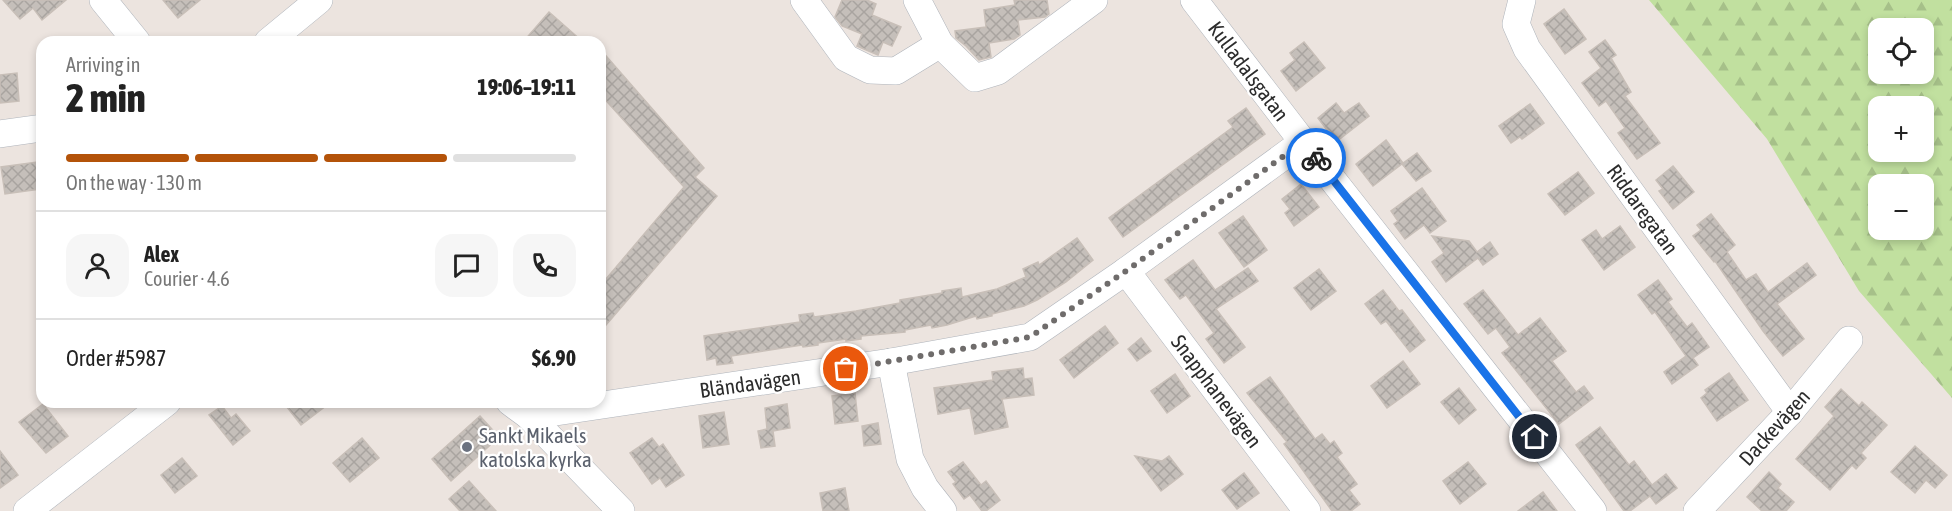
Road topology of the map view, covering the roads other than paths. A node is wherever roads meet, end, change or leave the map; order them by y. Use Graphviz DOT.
graph roads {
  1 [pos="103,0"];
  2 [pos="319,0"];
  3 [pos="804,0"];
  4 [pos="917,0"];
  5 [pos="1094,0"];
  6 [pos="1194,0"];
  7 [pos="1522,0"];
  8 [pos="132,36"];
  9 [pos="275,36"];
  10 [pos="940,44"];
  11 [pos="36,129"];
  12 [pos="0,134"];
  13 [pos="1303,142"];
  14 [pos="1126,271"];
  15 [pos="1849,340"];
  16 [pos="891,362"];
  17 [pos="606,398"];
  18 [pos="159,408"];
  19 [pos="520,409"];
  20 [pos="1790,411"];
  21 [pos="27,511"];
  22 [pos="621,511"];
  23 [pos="943,511"];
  24 [pos="1308,511"];
  25 [pos="1593,511"];
  26 [pos="1698,511"];
  1 -- 8 [label="street"];
  2 -- 9 [label="street"];
  3 -- 10 [label="street"];
  4 -- 10 [label="street"];
  5 -- 10 [label="street"];
  6 -- 13 [label="street, Kulladalsgatan"];
  7 -- 20 [label="street, Riddaregatan"];
  11 -- 12 [label="street"];
  13 -- 14 [label="street, Bländavägen"];
  13 -- 25 [label="street, Kulladalsgatan"];
  14 -- 16 [label="street, Bländavägen"];
  14 -- 24 [label="street, Snapphanevägen"];
  15 -- 20 [label="street, Dackevägen"];
  16 -- 17 [label="street, Bländavägen"];
  16 -- 23 [label="street"];
  18 -- 21 [label="street"];
  19 -- 22 [label="street"];
  20 -- 26 [label="street, Dackevägen"];
}
